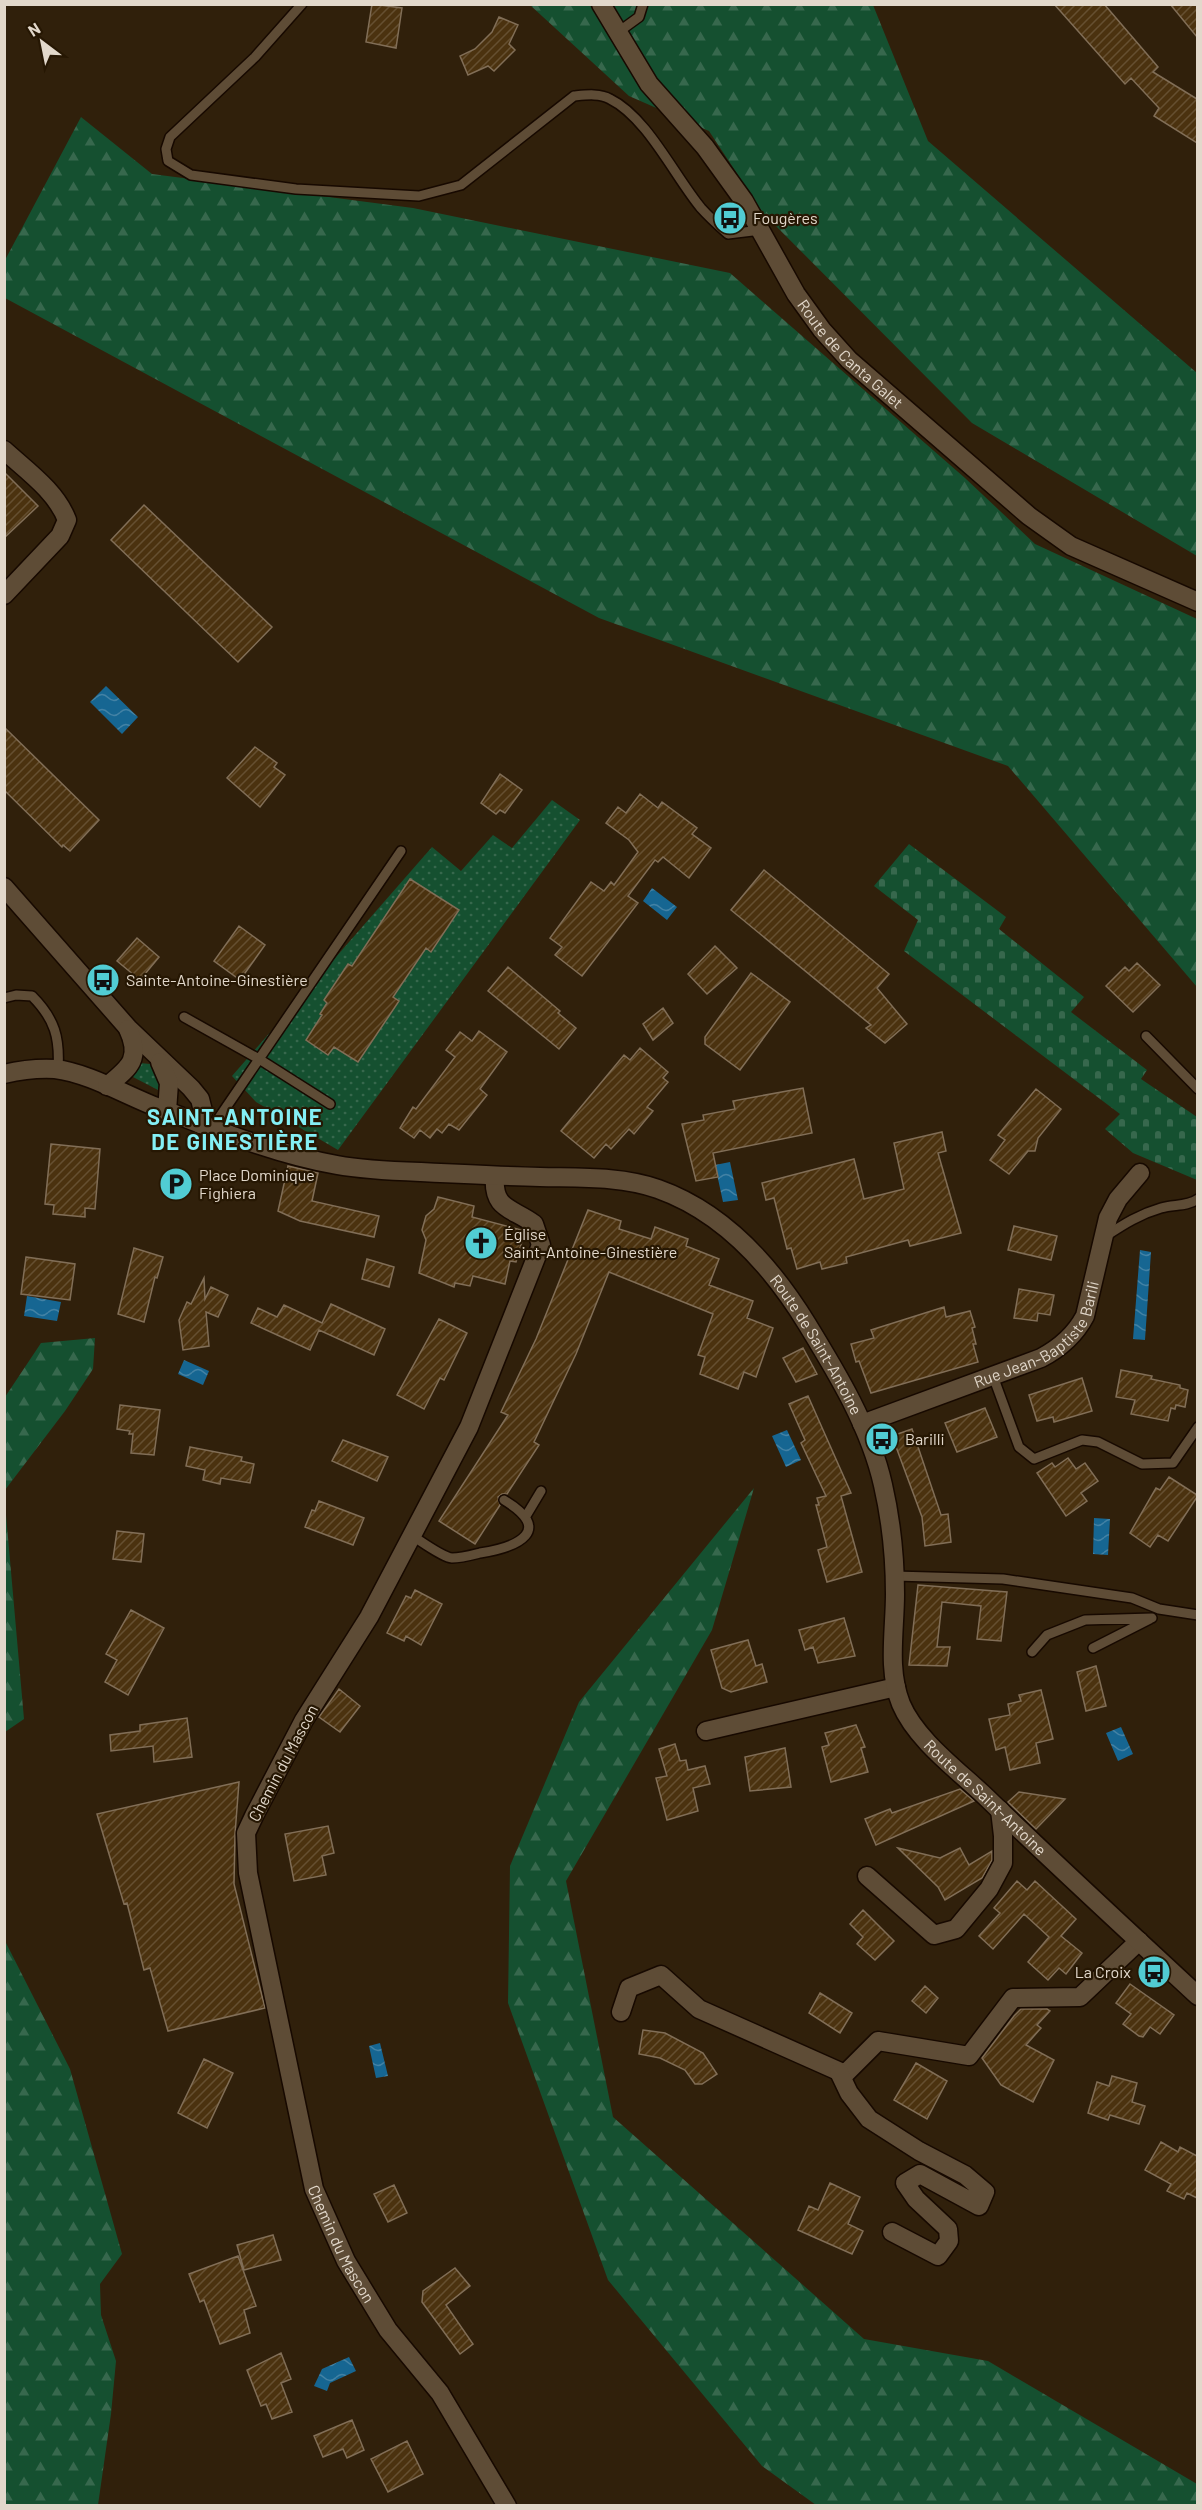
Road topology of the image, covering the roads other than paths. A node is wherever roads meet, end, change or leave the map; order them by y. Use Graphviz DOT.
graph roads {
  1 [pos="302,4"];
  2 [pos="601,4"];
  3 [pos="643,4"];
  4 [pos="617,33"];
  5 [pos="761,230"];
  6 [pos="4,450"];
  7 [pos="4,595"];
  8 [pos="1197,602"];
  9 [pos="401,851"];
  10 [pos="4,887"];
  11 [pos="4,998"];
  12 [pos="184,1017"];
  13 [pos="128,1028"];
  14 [pos="1146,1036"];
  15 [pos="158,1057"];
  16 [pos="259,1059"];
  17 [pos="58,1070"];
  18 [pos="4,1074"];
  19 [pos="106,1086"];
  20 [pos="1197,1089"];
  21 [pos="330,1104"];
  22 [pos="167,1111"];
  23 [pos="206,1126"];
  24 [pos="1140,1173"];
  25 [pos="495,1176"];
  26 [pos="1197,1199"];
  27 [pos="1104,1237"];
  28 [pos="993,1376"];
  29 [pos="862,1424"];
  30 [pos="1197,1427"];
  31 [pos="541,1491"];
  32 [pos="504,1500"];
  33 [pos="526,1516"];
  34 [pos="411,1535"];
  35 [pos="894,1576"];
  36 [pos="1160,1609"];
  37 [pos="1197,1615"];
  38 [pos="1152,1618"];
  39 [pos="1093,1648"];
  40 [pos="1032,1652"];
  41 [pos="896,1687"];
  42 [pos="706,1731"];
  43 [pos="1000,1810"];
  44 [pos="867,1876"];
  45 [pos="1139,1941"];
  46 [pos="1197,1996"];
  47 [pos="621,2012"];
  48 [pos="839,2072"];
  49 [pos="892,2232"];
  50 [pos="507,2505"];
  1 -- 5 [label="lane"];
  2 -- 4 [label="street, Route de Canta Galet"];
  3 -- 4 [label="lane"];
  4 -- 5 [label="street, Route de Canta Galet"];
  5 -- 8 [label="street, Route de Canta Galet"];
  6 -- 7 [label="street"];
  9 -- 16 [label="lane"];
  10 -- 13 [label="street"];
  11 -- 17 [label="lane"];
  12 -- 16 [label="lane"];
  13 -- 15 [label="street"];
  13 -- 19 [label="street"];
  14 -- 20 [label="lane"];
  15 -- 22 [label="street"];
  15 -- 23 [label="street"];
  16 -- 21 [label="lane"];
  16 -- 23 [label="lane"];
  17 -- 18 [label="street, Route de Saint-Antoine"];
  17 -- 19 [label="street, Route de Saint-Antoine"];
  19 -- 22 [label="street, Route de Saint-Antoine"];
  22 -- 23 [label="street, Route de Saint-Antoine"];
  23 -- 25 [label="street, Route de Saint-Antoine"];
  24 -- 27 [label="street, Rue Jean-Baptiste Barili"];
  25 -- 29 [label="street, Route de Saint-Antoine"];
  25 -- 34 [label="street, Chemin du Mascon"];
  26 -- 27 [label="lane"];
  27 -- 28 [label="street, Rue Jean-Baptiste Barili"];
  28 -- 29 [label="street, Rue Jean-Baptiste Barili"];
  28 -- 30 [label="lane"];
  29 -- 35 [label="street, Route de Saint-Antoine"];
  31 -- 33 [label="lane"];
  32 -- 33 [label="lane"];
  33 -- 34 [label="lane"];
  34 -- 50 [label="street, Chemin du Mascon"];
  35 -- 36 [label="lane"];
  35 -- 41 [label="street, Route de Saint-Antoine"];
  36 -- 37 [label="lane"];
  36 -- 38 [label="lane"];
  38 -- 39 [label="lane"];
  38 -- 40 [label="lane"];
  41 -- 42 [label="street"];
  41 -- 43 [label="street, Route de Saint-Antoine"];
  43 -- 44 [label="street"];
  43 -- 45 [label="street, Route de Saint-Antoine"];
  45 -- 46 [label="street, Route de Saint-Antoine"];
  45 -- 48 [label="street"];
  47 -- 48 [label="street"];
  48 -- 49 [label="street"];
}
